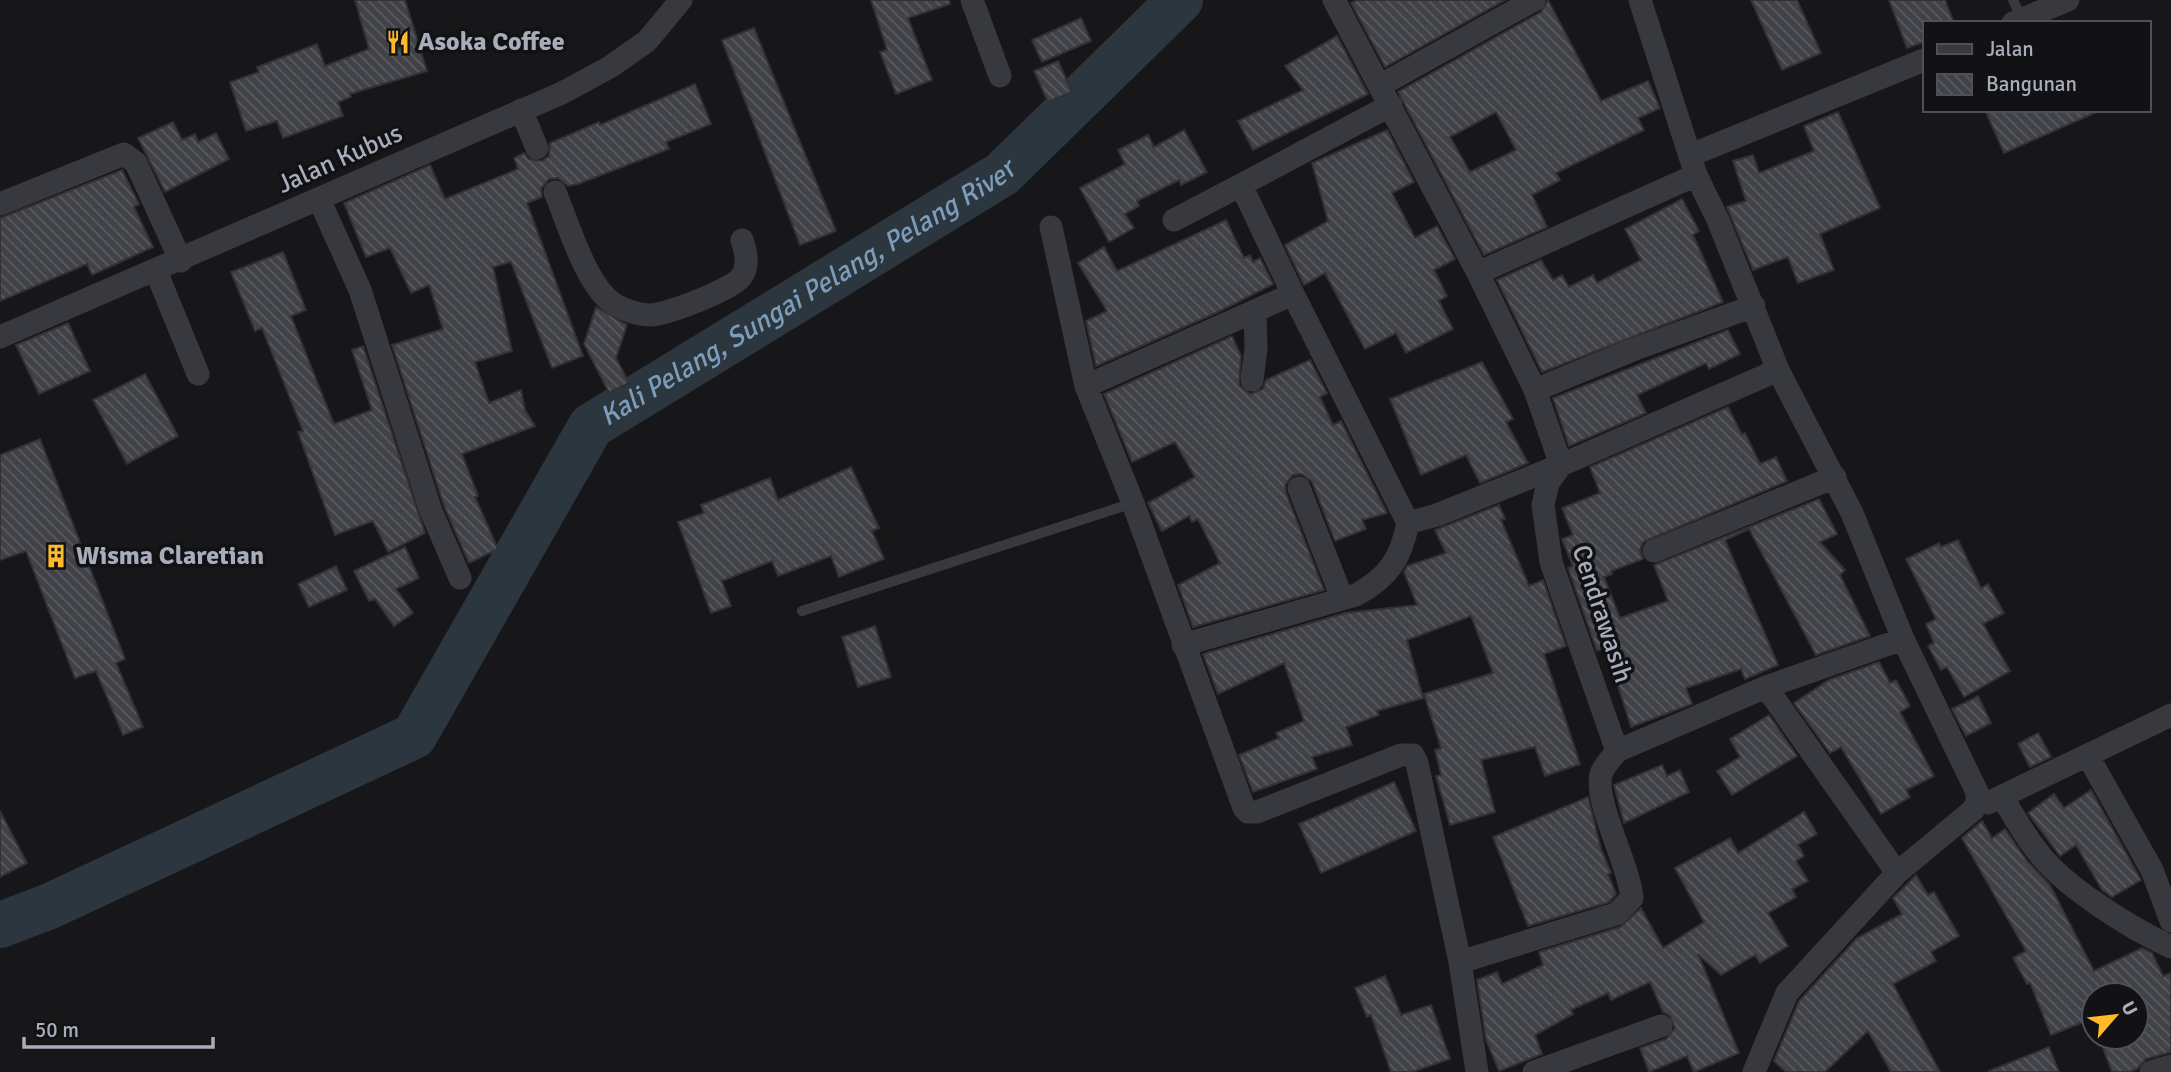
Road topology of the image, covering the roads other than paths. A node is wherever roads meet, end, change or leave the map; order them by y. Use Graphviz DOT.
graph roads {
  1 [pos="681,0"];
  2 [pos="972,0"];
  3 [pos="1334,0"];
  4 [pos="1534,0"];
  5 [pos="1640,0"];
  6 [pos="2068,0"];
  7 [pos="2016,14"];
  8 [pos="1923,60"];
  9 [pos="1000,76"];
  10 [pos="1386,95"];
  11 [pos="522,110"];
  12 [pos="537,148"];
  13 [pos="1693,165"];
  14 [pos="1241,185"];
  15 [pos="555,192"];
  16 [pos="319,199"];
  17 [pos="0,204"];
  18 [pos="1174,220"];
  19 [pos="1051,227"];
  20 [pos="742,240"];
  21 [pos="181,261"];
  22 [pos="156,271"];
  23 [pos="1478,273"];
  24 [pos="1293,293"];
  25 [pos="1754,306"];
  26 [pos="1255,311"];
  27 [pos="0,337"];
  28 [pos="1778,370"];
  29 [pos="198,374"];
  30 [pos="1252,380"];
  31 [pos="1086,386"];
  32 [pos="1535,390"];
  33 [pos="1561,465"];
  34 [pos="1835,477"];
  35 [pos="1299,488"];
  36 [pos="1133,503"];
  37 [pos="1408,523"];
  38 [pos="1654,551"];
  39 [pos="460,578"];
  40 [pos="1342,598"];
  41 [pos="802,611"];
  42 [pos="1903,639"];
  43 [pos="1183,645"];
  44 [pos="1766,687"];
  45 [pos="2171,715"];
  46 [pos="1617,751"];
  47 [pos="2088,756"];
  48 [pos="2002,797"];
  49 [pos="1973,810"];
  50 [pos="1897,873"];
  51 [pos="2171,921"];
  52 [pos="2171,947"];
  53 [pos="1460,962"];
  54 [pos="1661,1026"];
  55 [pos="2171,1066"];
  56 [pos="1477,1072"];
  57 [pos="1534,1072"];
  58 [pos="1754,1072"];
  59 [pos="2151,1072"];
  1 -- 11 [label="street, Jalan Kubus"];
  2 -- 9 [label="street"];
  3 -- 10 [label="street"];
  4 -- 10 [label="street"];
  5 -- 13 [label="street"];
  6 -- 7 [label="street"];
  8 -- 13 [label="street"];
  10 -- 14 [label="street"];
  10 -- 23 [label="street"];
  11 -- 12 [label="street"];
  11 -- 16 [label="street, Jalan Kubus"];
  13 -- 23 [label="street"];
  13 -- 25 [label="street"];
  14 -- 18 [label="street"];
  14 -- 24 [label="street"];
  15 -- 20 [label="street"];
  16 -- 21 [label="street, Jalan Kubus"];
  16 -- 39 [label="street"];
  17 -- 21 [label="street"];
  19 -- 31 [label="street"];
  21 -- 22 [label="street, Jalan Kubus"];
  22 -- 27 [label="street, Jalan Kubus"];
  22 -- 29 [label="street"];
  23 -- 32 [label="street"];
  24 -- 26 [label="street"];
  24 -- 37 [label="street"];
  25 -- 28 [label="street"];
  25 -- 32 [label="street"];
  26 -- 30 [label="street"];
  26 -- 31 [label="street"];
  28 -- 33 [label="street"];
  28 -- 34 [label="street"];
  31 -- 36 [label="street"];
  32 -- 33 [label="street"];
  33 -- 37 [label="street"];
  33 -- 46 [label="street, Cendrawasih"];
  34 -- 38 [label="street"];
  34 -- 42 [label="street"];
  35 -- 40 [label="street"];
  36 -- 41 [label="lane"];
  36 -- 43 [label="street"];
  37 -- 40 [label="street"];
  40 -- 43 [label="street"];
  42 -- 44 [label="street"];
  42 -- 49 [label="street"];
  43 -- 53 [label="street"];
  44 -- 46 [label="street"];
  44 -- 50 [label="street"];
  45 -- 47 [label="street"];
  46 -- 53 [label="street"];
  47 -- 48 [label="street"];
  47 -- 51 [label="street"];
  48 -- 49 [label="street"];
  48 -- 52 [label="street"];
  49 -- 50 [label="street"];
  50 -- 58 [label="street"];
  53 -- 56 [label="street"];
  54 -- 57 [label="street"];
  55 -- 59 [label="street"];
}
